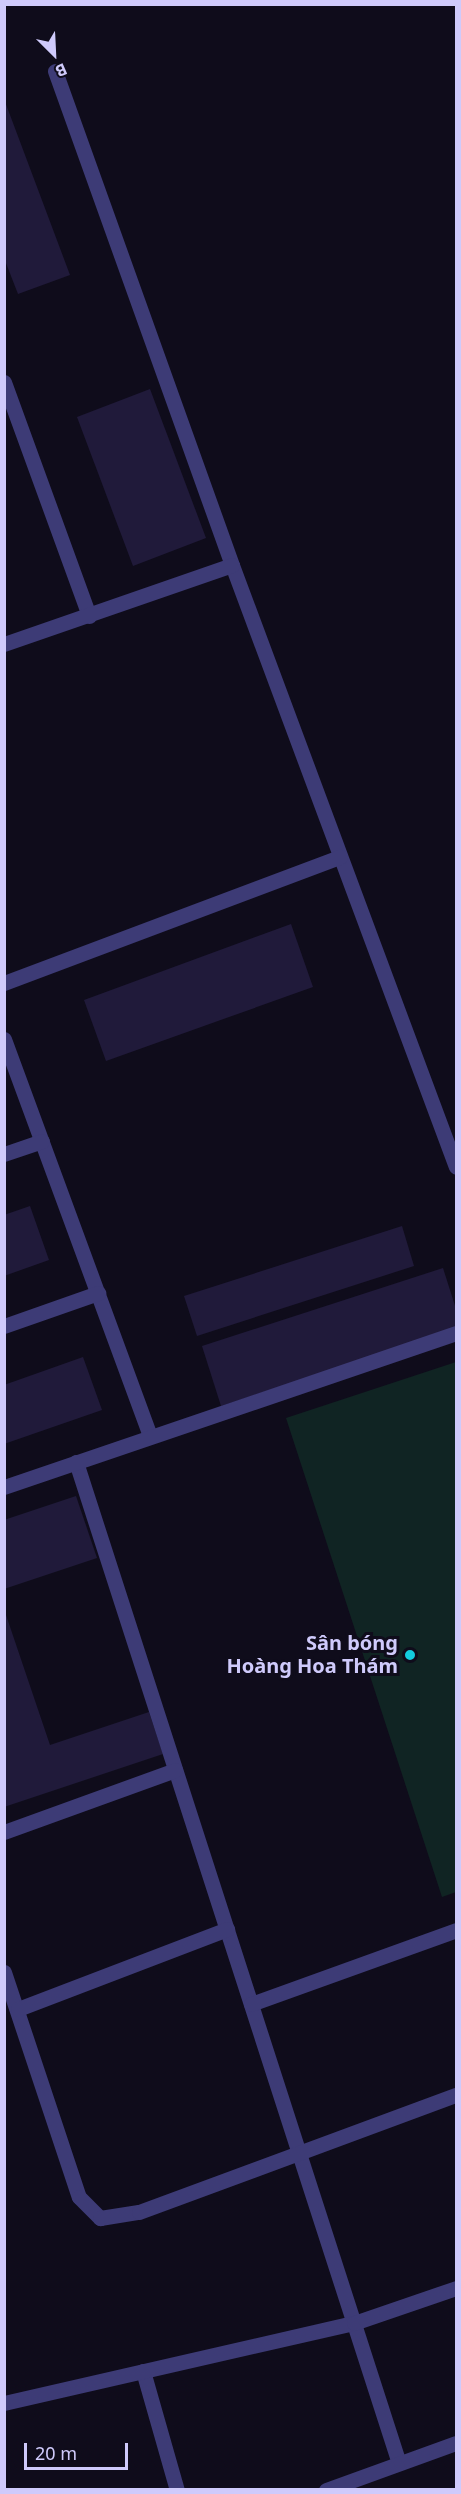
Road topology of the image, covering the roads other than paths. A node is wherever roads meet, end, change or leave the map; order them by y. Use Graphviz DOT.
graph roads {
  1 [pos="55,71"];
  2 [pos="4,382"];
  3 [pos="232,565"];
  4 [pos="89,616"];
  5 [pos="4,644"];
  6 [pos="340,857"];
  7 [pos="4,983"];
  8 [pos="4,1039"];
  9 [pos="42,1141"];
  10 [pos="4,1154"];
  11 [pos="456,1167"];
  12 [pos="98,1293"];
  13 [pos="4,1326"];
  14 [pos="456,1333"];
  15 [pos="150,1436"];
  16 [pos="76,1462"];
  17 [pos="4,1487"];
  18 [pos="175,1770"];
  19 [pos="4,1832"];
  20 [pos="227,1929"];
  21 [pos="456,1930"];
  22 [pos="4,1972"];
  23 [pos="251,2004"];
  24 [pos="18,2009"];
  25 [pos="456,2095"];
  26 [pos="298,2150"];
  27 [pos="456,2288"];
  28 [pos="354,2323"];
  29 [pos="143,2371"];
  30 [pos="4,2403"];
  31 [pos="456,2442"];
  32 [pos="399,2463"];
  33 [pos="177,2490"];
  34 [pos="326,2490"];
  1 -- 3 [label="lane"];
  2 -- 4 [label="lane"];
  3 -- 4 [label="lane"];
  3 -- 6 [label="lane"];
  4 -- 5 [label="lane"];
  6 -- 7 [label="lane"];
  6 -- 11 [label="lane"];
  8 -- 9 [label="lane"];
  9 -- 10 [label="lane"];
  9 -- 12 [label="lane"];
  12 -- 13 [label="lane"];
  12 -- 15 [label="lane"];
  14 -- 15 [label="lane"];
  15 -- 16 [label="lane"];
  16 -- 17 [label="lane"];
  16 -- 18 [label="lane"];
  18 -- 19 [label="lane"];
  18 -- 20 [label="lane"];
  20 -- 23 [label="lane"];
  20 -- 24 [label="lane"];
  21 -- 23 [label="lane"];
  22 -- 24 [label="lane"];
  23 -- 26 [label="lane"];
  24 -- 26 [label="lane"];
  25 -- 26 [label="lane"];
  26 -- 28 [label="lane"];
  27 -- 28 [label="lane"];
  28 -- 29 [label="lane"];
  28 -- 32 [label="lane"];
  29 -- 30 [label="lane"];
  29 -- 33 [label="lane"];
  31 -- 32 [label="lane"];
  32 -- 34 [label="lane"];
}
